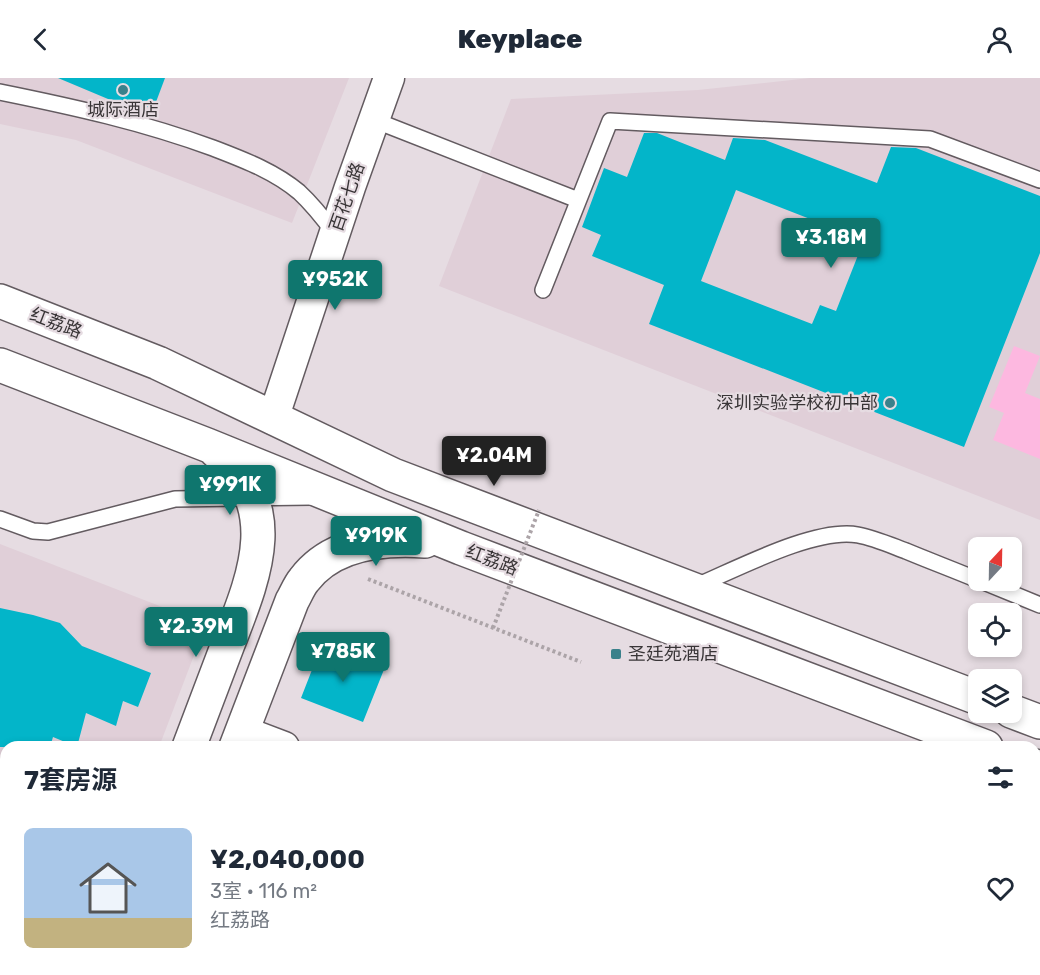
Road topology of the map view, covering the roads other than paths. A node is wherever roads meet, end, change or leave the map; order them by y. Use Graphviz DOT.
graph roads {
  1 [pos="389,78"];
  2 [pos="0,92"];
  3 [pos="375,120"];
  4 [pos="1040,180"];
  5 [pos="578,200"];
  6 [pos="334,234"];
  7 [pos="543,291"];
  8 [pos="0,301"];
  9 [pos="0,365"];
  10 [pos="273,419"];
  11 [pos="207,445"];
  12 [pos="251,498"];
  13 [pos="346,502"];
  14 [pos="0,519"];
  15 [pos="461,548"];
  16 [pos="968,576"];
  17 [pos="690,589"];
  18 [pos="1005,591"];
  19 [pos="1040,605"];
  20 [pos="968,694"];
  21 [pos="1022,715"];
  22 [pos="1040,722"];
  23 [pos="239,739"];
  24 [pos="191,741"];
  25 [pos="970,741"];
  1 -- 3 [label="street, 百花七路"];
  2 -- 6 [label="lane"];
  3 -- 5 [label="lane"];
  3 -- 6 [label="street, 百花七路"];
  4 -- 5 [label="lane"];
  5 -- 7 [label="lane"];
  6 -- 10 [label="street, 百花七路"];
  8 -- 10 [label="main road, 红荔路"];
  9 -- 11 [label="main road, 红荔路"];
  10 -- 17 [label="main road, 红荔路"];
  11 -- 12 [label="main road"];
  11 -- 13 [label="main road, 红荔路"];
  12 -- 13 [label="lane"];
  12 -- 14 [label="lane"];
  12 -- 24 [label="main road"];
  13 -- 15 [label="main road, 红荔路"];
  15 -- 23 [label="main road"];
  15 -- 25 [label="main road, 红荔路"];
  16 -- 17 [label="lane"];
  17 -- 20 [label="main road, 红荔路"];
  18 -- 19 [label="lane"];
  21 -- 22 [label="main road"];
}
